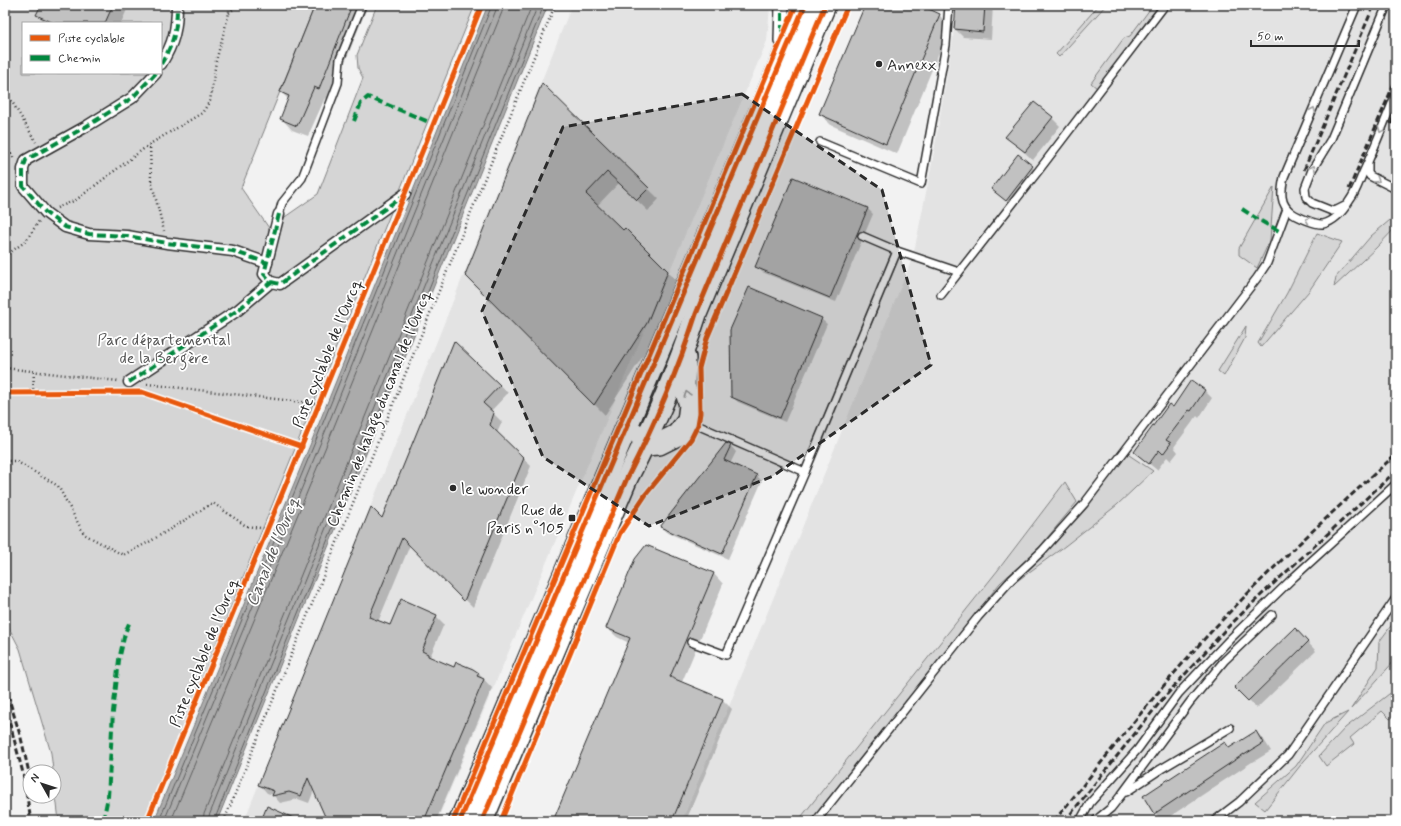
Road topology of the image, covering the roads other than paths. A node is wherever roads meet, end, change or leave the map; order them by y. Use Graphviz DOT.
graph roads {
  1 [pos="177,5"];
  2 [pos="362,5"];
  3 [pos="782,5"];
  4 [pos="805,5"];
  5 [pos="825,5"];
  6 [pos="949,5"];
  7 [pos="1165,5"];
  8 [pos="1357,5"];
  9 [pos="1388,5"];
  10 [pos="782,41"];
  11 [pos="162,62"];
  12 [pos="155,74"];
  13 [pos="1396,94"];
  14 [pos="820,142"];
  15 [pos="1368,162"];
  16 [pos="1396,189"];
  17 [pos="405,194"];
  18 [pos="1349,202"];
  19 [pos="1287,209"];
  20 [pos="279,214"];
  21 [pos="862,236"];
  22 [pos="897,251"];
  23 [pos="267,262"];
  24 [pos="960,272"];
  25 [pos="271,282"];
  26 [pos="941,295"];
  27 [pos="672,320"];
  28 [pos="685,347"];
  29 [pos="129,382"];
  30 [pos="688,421"];
  31 [pos="644,445"];
  32 [pos="805,472"];
  33 [pos="1396,484"];
  34 [pos="1396,598"];
  35 [pos="1272,615"];
  36 [pos="691,642"];
  37 [pos="1230,728"];
  38 [pos="1122,794"];
  39 [pos="460,821"];
  40 [pos="482,821"];
  41 [pos="816,821"];
  42 [pos="1080,821"];
  43 [pos="1095,821"];
  44 [pos="1214,821"];
  1 -- 11 [label="street"];
  2 -- 20 [label="lane"];
  3 -- 10 [label="street"];
  4 -- 27 [label="main road"];
  5 -- 28 [label="main road"];
  6 -- 14 [label="lane"];
  7 -- 24 [label="lane"];
  19 -- 8 [label="lane, one-way"];
  18 -- 9 [label="lane, one-way"];
  12 -- 23 [label="street"];
  13 -- 15 [label="lane, one-way"];
  15 -- 16 [label="lane, one-way"];
  15 -- 18 [label="lane"];
  17 -- 25 [label="street"];
  18 -- 19 [label="lane, one-way"];
  19 -- 41 [label="lane"];
  20 -- 23 [label="street"];
  21 -- 22 [label="lane"];
  22 -- 24 [label="lane"];
  22 -- 32 [label="lane"];
  23 -- 25 [label="street"];
  24 -- 26 [label="lane"];
  25 -- 29 [label="street"];
  27 -- 31 [label="main road"];
  27 -- 39 [label="main road"];
  30 -- 28 [label="main road, one-way"];
  28 -- 31 [label="main road"];
  30 -- 31 [label="main road"];
  30 -- 32 [label="lane"];
  31 -- 40 [label="main road"];
  32 -- 36 [label="lane"];
  33 -- 42 [label="lane"];
  34 -- 44 [label="lane"];
  35 -- 38 [label="lane"];
  37 -- 38 [label="lane"];
  38 -- 43 [label="lane"];
}
